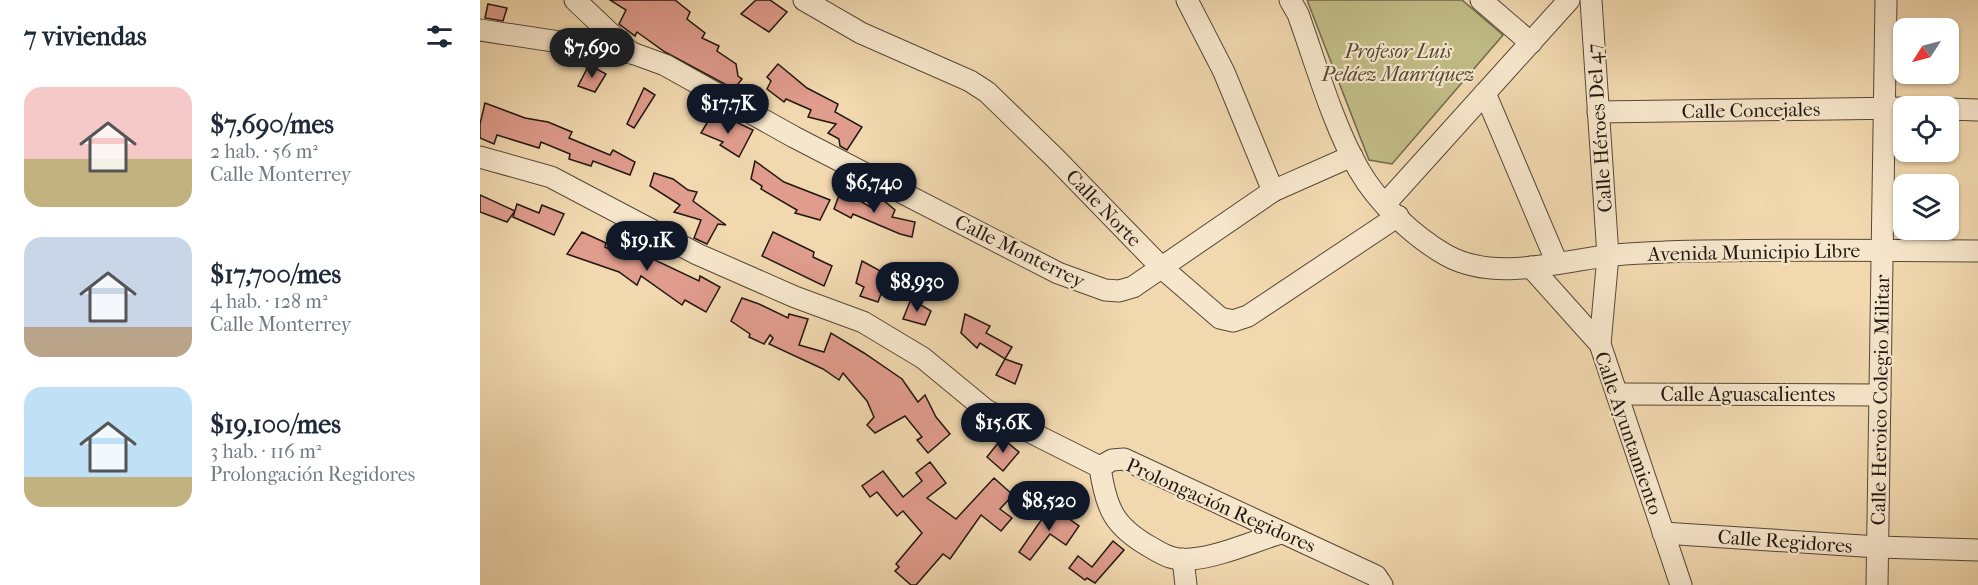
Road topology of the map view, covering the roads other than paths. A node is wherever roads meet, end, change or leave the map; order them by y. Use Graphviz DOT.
graph roads {
  1 [pos="575,0"];
  2 [pos="804,0"];
  3 [pos="1187,0"];
  4 [pos="1290,0"];
  5 [pos="1481,0"];
  6 [pos="1569,0"];
  7 [pos="1591,0"];
  8 [pos="1886,0"];
  9 [pos="480,30"];
  10 [pos="1531,43"];
  11 [pos="632,53"];
  12 [pos="1485,93"];
  13 [pos="1893,96"];
  14 [pos="1893,108"];
  15 [pos="1959,109"];
  16 [pos="1978,110"];
  17 [pos="1598,112"];
  18 [pos="1893,120"];
  19 [pos="1352,156"];
  20 [pos="480,157"];
  21 [pos="1273,191"];
  22 [pos="1392,210"];
  23 [pos="1882,250"];
  24 [pos="1978,251"];
  25 [pos="1608,255"];
  26 [pos="1557,263"];
  27 [pos="1161,267"];
  28 [pos="1531,267"];
  29 [pos="1600,344"];
  30 [pos="1617,394"];
  31 [pos="1880,395"];
  32 [pos="1100,467"];
  33 [pos="1281,532"];
  34 [pos="1664,533"];
  35 [pos="1878,547"];
  36 [pos="1978,550"];
  37 [pos="1183,560"];
  38 [pos="1186,585"];
  39 [pos="1382,585"];
  40 [pos="1681,585"];
  41 [pos="1877,585"];
  1 -- 11 [label="street"];
  2 -- 27 [label="street, Calle Norte"];
  3 -- 21 [label="street"];
  4 -- 19 [label="street, Avenida Municipio Libre"];
  5 -- 10 [label="street"];
  6 -- 10 [label="street, Calle Norte"];
  7 -- 17 [label="street, Calle Héroes Del 47"];
  8 -- 13 [label="street, Calle Heroico Colegio Militar"];
  9 -- 11 [label="street, Calle Monterrey"];
  10 -- 12 [label="street, Calle Norte"];
  11 -- 27 [label="street, Calle Monterrey"];
  12 -- 22 [label="street, Calle Norte"];
  12 -- 26 [label="street"];
  14 -- 17 [label="street, Calle Concejales"];
  15 -- 16 [label="street"];
  17 -- 25 [label="street, Calle Héroes Del 47"];
  18 -- 23 [label="street, Calle Heroico Colegio Militar"];
  19 -- 21 [label="street, Calle Monterrey"];
  19 -- 22 [label="street, Avenida Municipio Libre"];
  20 -- 32 [label="street, Prolongación Regidores"];
  21 -- 27 [label="street, Calle Monterrey"];
  22 -- 27 [label="street, Calle Norte"];
  22 -- 28 [label="street, Avenida Municipio Libre"];
  23 -- 24 [label="street, Avenida Municipio Libre"];
  23 -- 25 [label="street, Avenida Municipio Libre"];
  23 -- 31 [label="street, Calle Heroico Colegio Militar"];
  25 -- 26 [label="street, Avenida Municipio Libre"];
  25 -- 29 [label="street, Calle Héroes Del 47"];
  26 -- 28 [label="street, Avenida Municipio Libre"];
  28 -- 29 [label="street, Calle Ayuntamiento"];
  29 -- 30 [label="street, Calle Ayuntamiento"];
  30 -- 31 [label="street, Calle Aguascalientes"];
  30 -- 34 [label="street, Calle Ayuntamiento"];
  31 -- 35 [label="street, Calle Heroico Colegio Militar"];
  32 -- 33 [label="street, Prolongación Regidores"];
  32 -- 37 [label="street"];
  33 -- 37 [label="street"];
  33 -- 39 [label="street, Prolongación Regidores"];
  34 -- 35 [label="street, Calle Regidores"];
  34 -- 40 [label="street, Calle Ayuntamiento"];
  35 -- 36 [label="street, Calle Regidores"];
  35 -- 41 [label="street, Calle Heroico Colegio Militar"];
  37 -- 38 [label="street"];
}
